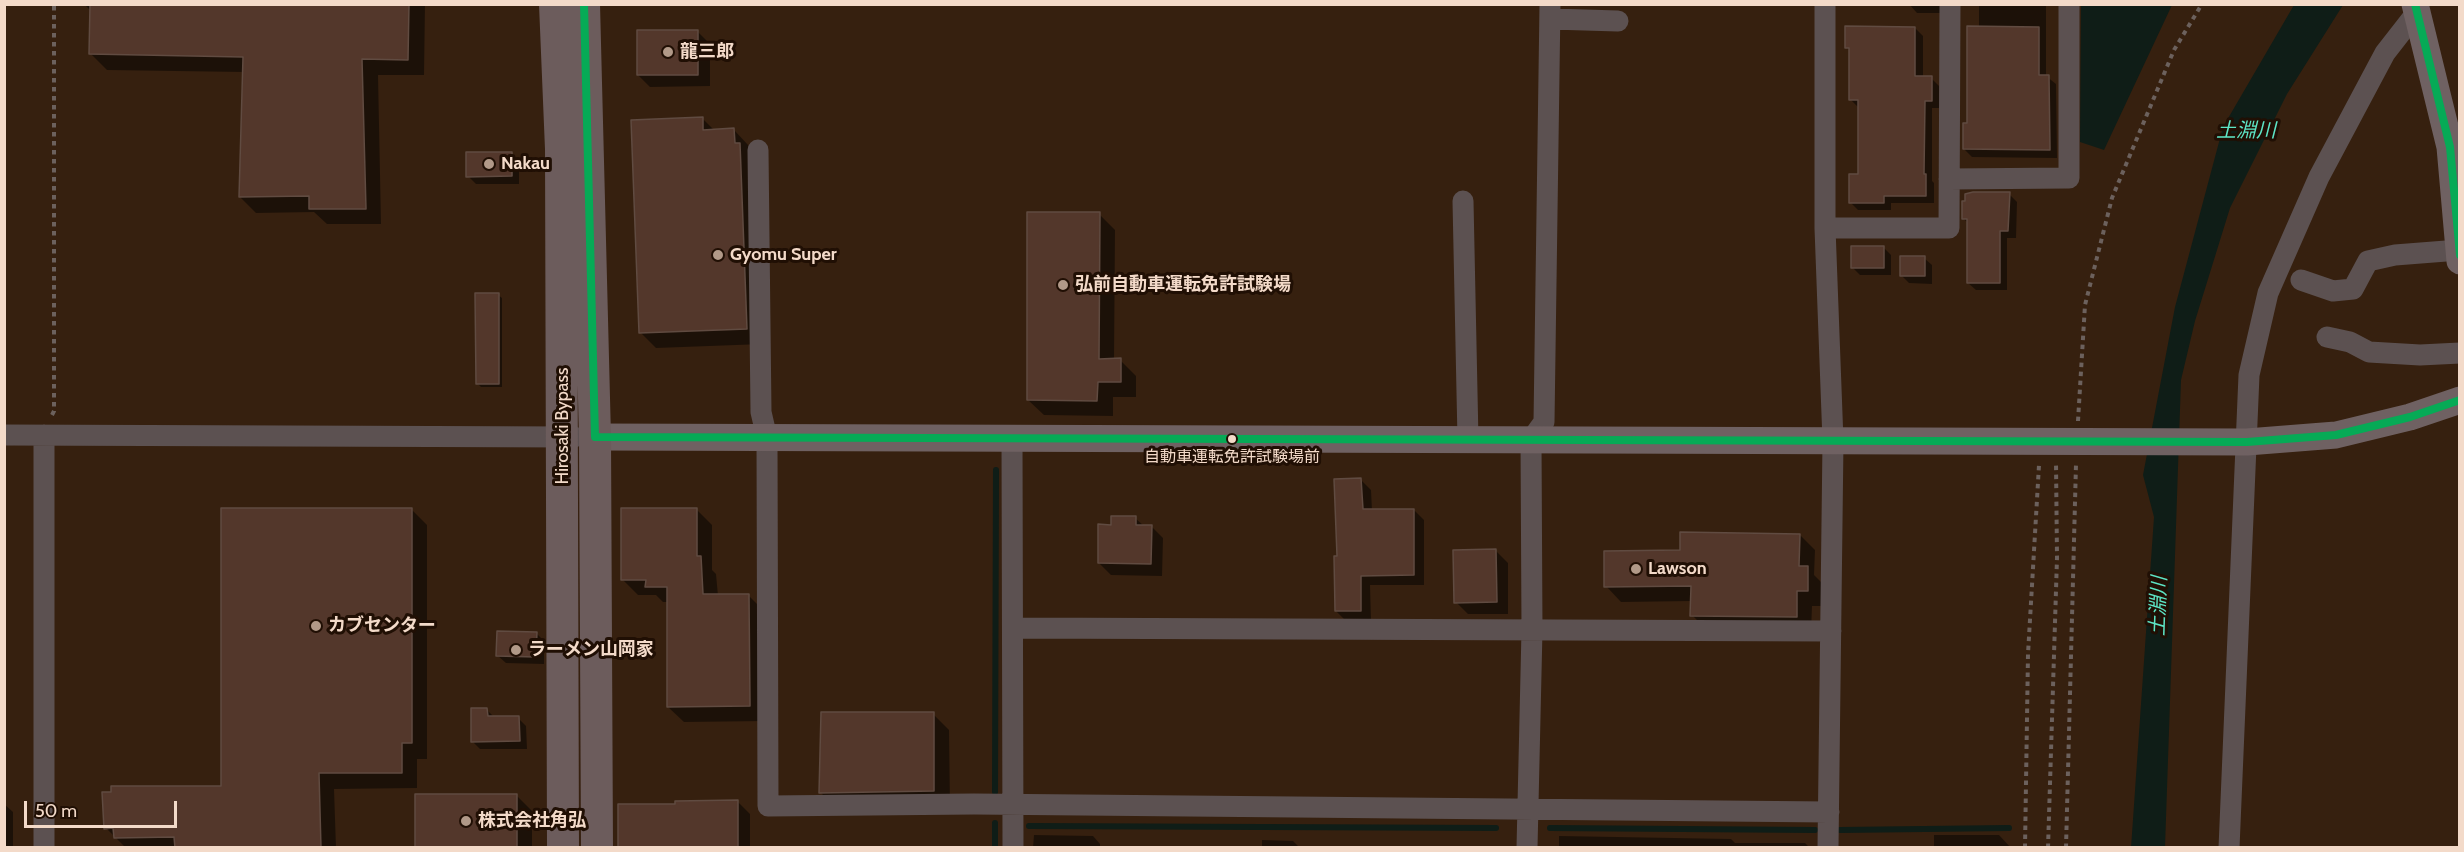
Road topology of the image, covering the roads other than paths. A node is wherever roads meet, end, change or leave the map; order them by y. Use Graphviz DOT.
graph roads {
  1 [pos="555,4"];
  2 [pos="584,4"];
  3 [pos="1825,4"];
  4 [pos="1950,4"];
  5 [pos="2069,4"];
  6 [pos="2416,8"];
  7 [pos="1551,12"];
  8 [pos="1618,21"];
  9 [pos="2455,146"];
  10 [pos="758,150"];
  11 [pos="1949,179"];
  12 [pos="1463,201"];
  13 [pos="1825,228"];
  14 [pos="2459,234"];
  15 [pos="2460,261"];
  16 [pos="2301,280"];
  17 [pos="2327,337"];
  18 [pos="2460,352"];
  19 [pos="2460,400"];
  20 [pos="4,435"];
  21 [pos="44,435"];
  22 [pos="563,437"];
  23 [pos="595,437"];
  24 [pos="767,438"];
  25 [pos="1012,439"];
  26 [pos="1468,440"];
  27 [pos="1531,440"];
  28 [pos="1833,441"];
  29 [pos="2236,442"];
  30 [pos="1013,628"];
  31 [pos="1532,630"];
  32 [pos="1831,631"];
  33 [pos="1013,806"];
  34 [pos="1527,810"];
  35 [pos="1829,812"];
  36 [pos="44,848"];
  37 [pos="563,848"];
  38 [pos="597,848"];
  39 [pos="1013,848"];
  40 [pos="1527,848"];
  41 [pos="1828,848"];
  42 [pos="2229,848"];
  1 -- 22 [label="highway, Hirosaki Bypass"];
  2 -- 23 [label="highway, Hirosaki Bypass"];
  3 -- 13 [label="street"];
  4 -- 11 [label="street"];
  5 -- 11 [label="street"];
  6 -- 9 [label="main road"];
  6 -- 29 [label="street"];
  7 -- 8 [label="street"];
  7 -- 27 [label="street"];
  9 -- 14 [label="main road"];
  10 -- 24 [label="street"];
  11 -- 13 [label="street"];
  12 -- 26 [label="street"];
  13 -- 28 [label="street"];
  14 -- 15 [label="main road"];
  14 -- 16 [label="street"];
  17 -- 18 [label="street"];
  19 -- 29 [label="main road"];
  20 -- 21 [label="street"];
  21 -- 22 [label="street"];
  21 -- 36 [label="street"];
  22 -- 23 [label="street"];
  22 -- 37 [label="highway, Hirosaki Bypass"];
  23 -- 24 [label="main road"];
  23 -- 38 [label="highway, Hirosaki Bypass"];
  24 -- 25 [label="main road"];
  24 -- 33 [label="street"];
  25 -- 26 [label="main road"];
  25 -- 30 [label="street"];
  26 -- 27 [label="main road"];
  27 -- 28 [label="main road"];
  27 -- 31 [label="street"];
  28 -- 29 [label="main road"];
  28 -- 32 [label="street"];
  29 -- 42 [label="street"];
  30 -- 31 [label="street"];
  30 -- 33 [label="street"];
  31 -- 32 [label="street"];
  31 -- 34 [label="street"];
  32 -- 35 [label="street"];
  33 -- 34 [label="street"];
  33 -- 39 [label="street"];
  34 -- 35 [label="street"];
  34 -- 40 [label="street"];
  35 -- 41 [label="street"];
}
